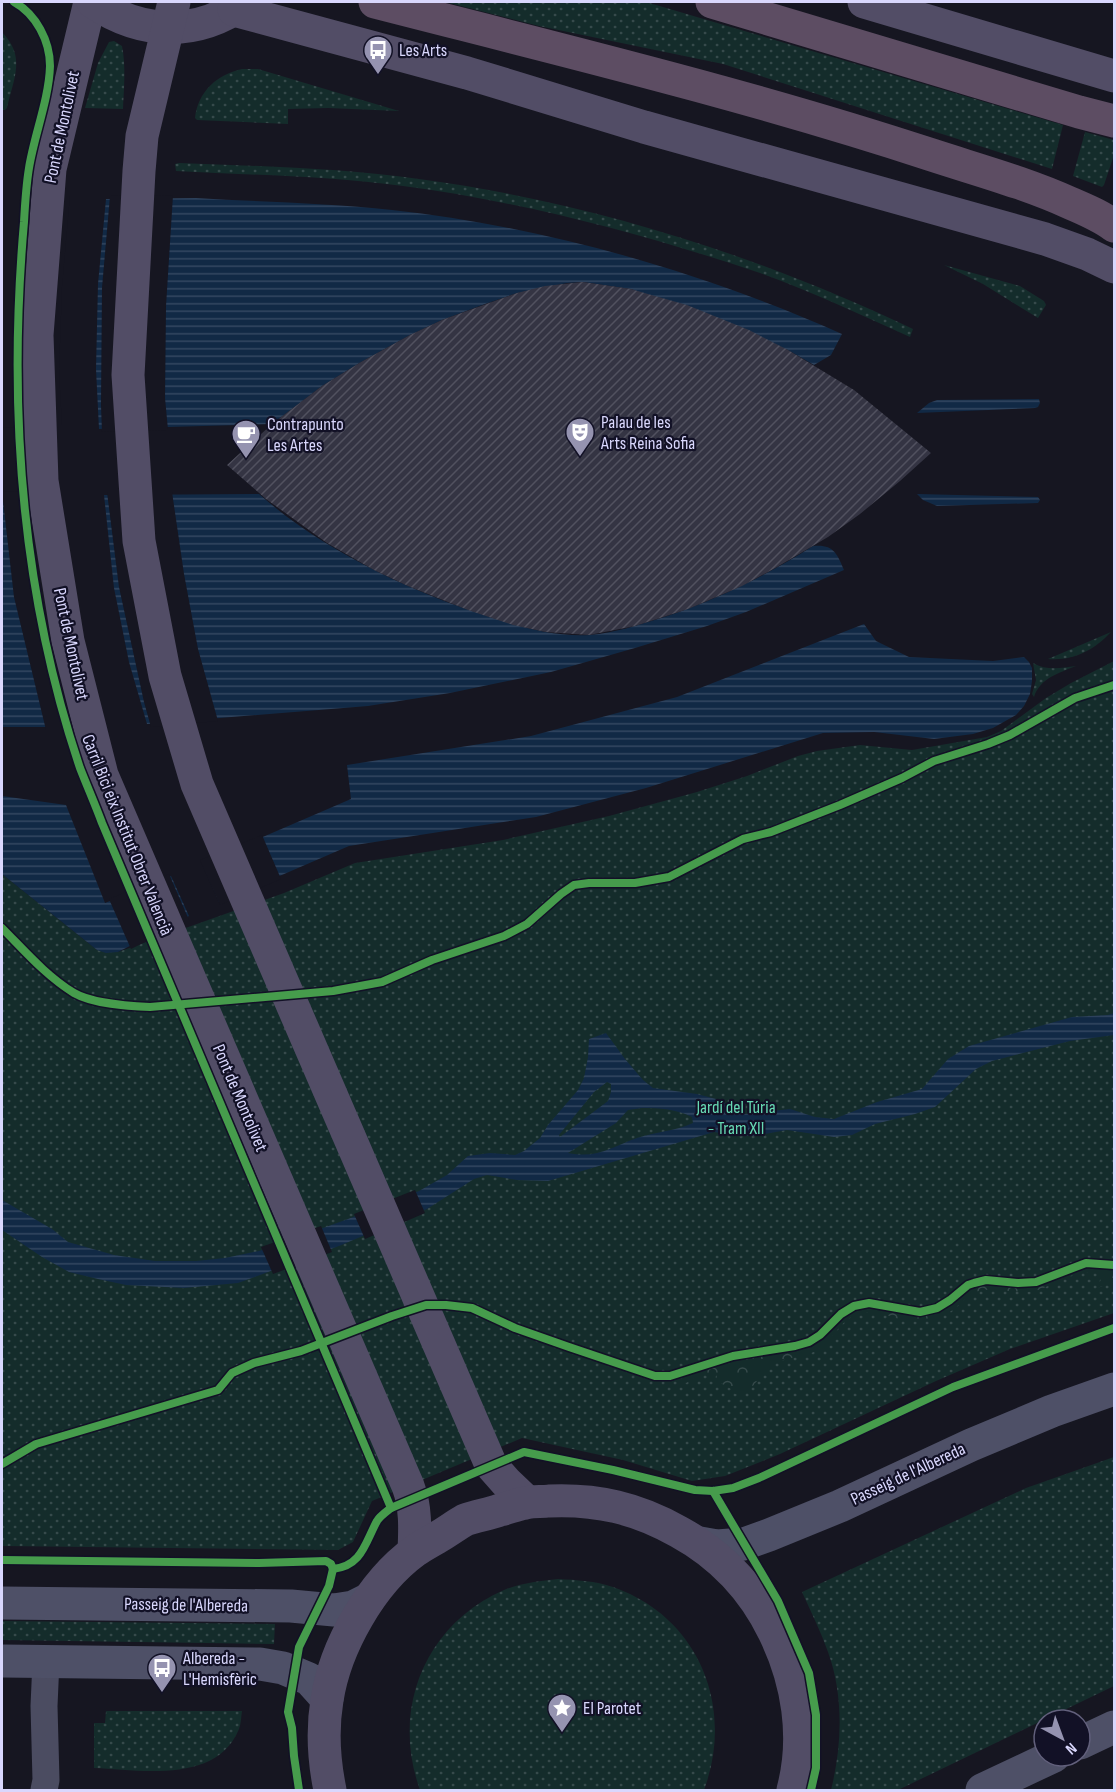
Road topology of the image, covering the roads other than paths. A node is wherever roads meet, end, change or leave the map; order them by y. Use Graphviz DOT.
graph roads {
  1 [pos="91,2"];
  2 [pos="375,2"];
  3 [pos="711,2"];
  4 [pos="864,2"];
  5 [pos="240,6"];
  6 [pos="170,15"];
  7 [pos="1114,76"];
  8 [pos="1114,122"];
  9 [pos="1114,226"];
  10 [pos="1114,267"];
  11 [pos="1114,1389"];
  12 [pos="527,1502"];
  13 [pos="700,1543"];
  14 [pos="414,1551"];
  15 [pos="369,1599"];
  16 [pos="2,1603"];
  17 [pos="2,1661"];
  18 [pos="46,1661"];
  19 [pos="327,1699"];
  20 [pos="1114,1727"];
  21 [pos="1092,1737"];
  22 [pos="1032,1767"];
  23 [pos="44,1791"];
  24 [pos="330,1791"];
  25 [pos="793,1791"];
  26 [pos="982,1791"];
  1 -- 6 [label="main road"];
  1 -- 14 [label="main road, Pont de Montolivet"];
  2 -- 9 [label="highway"];
  3 -- 8 [label="highway"];
  4 -- 7 [label="main road"];
  5 -- 6 [label="main road"];
  5 -- 10 [label="main road"];
  6 -- 12 [label="main road"];
  11 -- 13 [label="main road, Passeig de l'Albereda"];
  12 -- 13 [label="main road"];
  12 -- 14 [label="main road"];
  13 -- 25 [label="main road"];
  14 -- 15 [label="main road"];
  15 -- 16 [label="main road, Passeig de l'Albereda"];
  15 -- 19 [label="main road"];
  17 -- 18 [label="main road"];
  18 -- 19 [label="main road"];
  18 -- 23 [label="street"];
  19 -- 24 [label="main road"];
  20 -- 21 [label="main road"];
  22 -- 26 [label="main road"];
}
